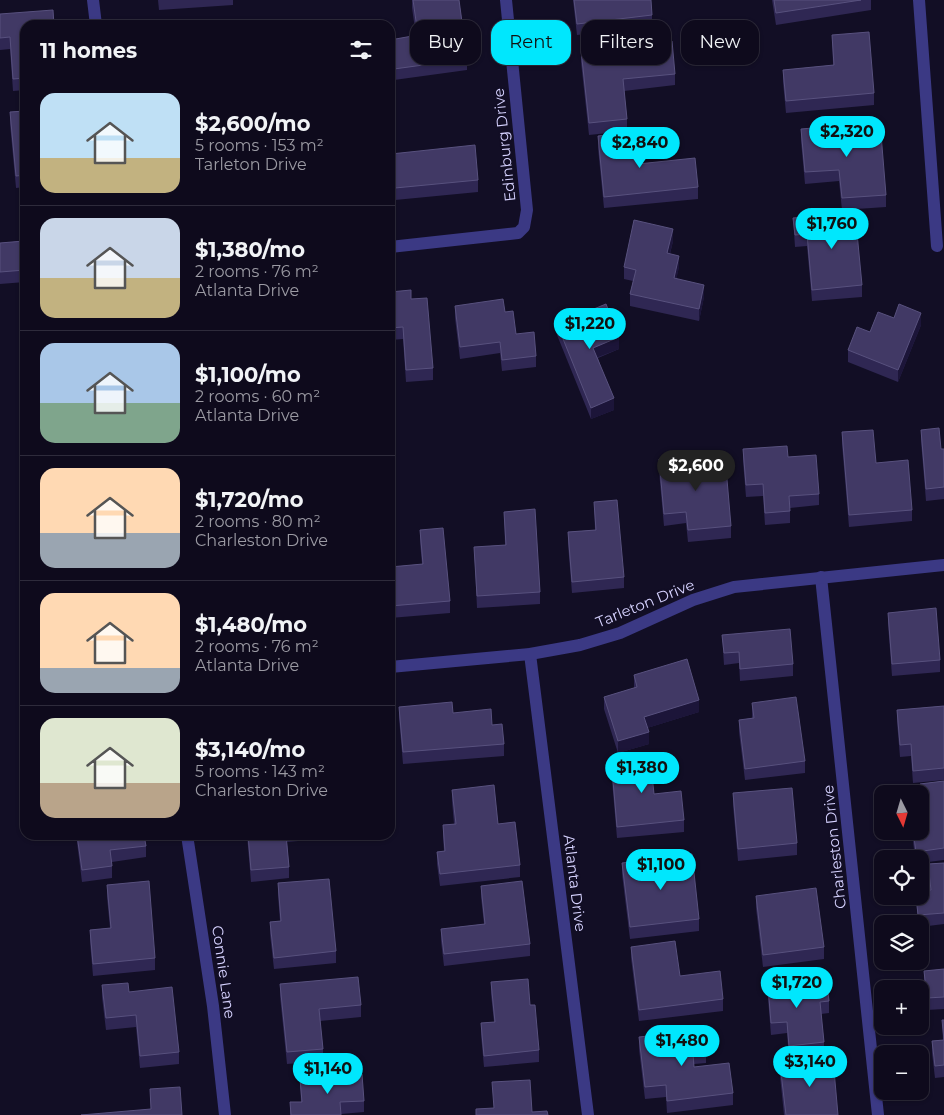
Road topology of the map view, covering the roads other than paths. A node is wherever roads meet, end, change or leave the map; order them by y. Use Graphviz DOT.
graph roads {
  1 [pos="93,0"];
  2 [pos="506,0"];
  3 [pos="919,0"];
  4 [pos="95,20"];
  5 [pos="395,246"];
  6 [pos="937,246"];
  7 [pos="944,564"];
  8 [pos="821,576"];
  9 [pos="530,654"];
  10 [pos="395,667"];
  11 [pos="188,840"];
  12 [pos="225,1115"];
  13 [pos="588,1115"];
  14 [pos="878,1115"];
  1 -- 4 [label="street"];
  2 -- 5 [label="street, Edinburg Drive"];
  3 -- 6 [label="street"];
  7 -- 8 [label="street, Tarleton Drive"];
  8 -- 9 [label="street, Tarleton Drive"];
  8 -- 14 [label="street, Charleston Drive"];
  9 -- 10 [label="street, Tarleton Drive"];
  9 -- 13 [label="street, Atlanta Drive"];
  11 -- 12 [label="street, Connie Lane"];
}
